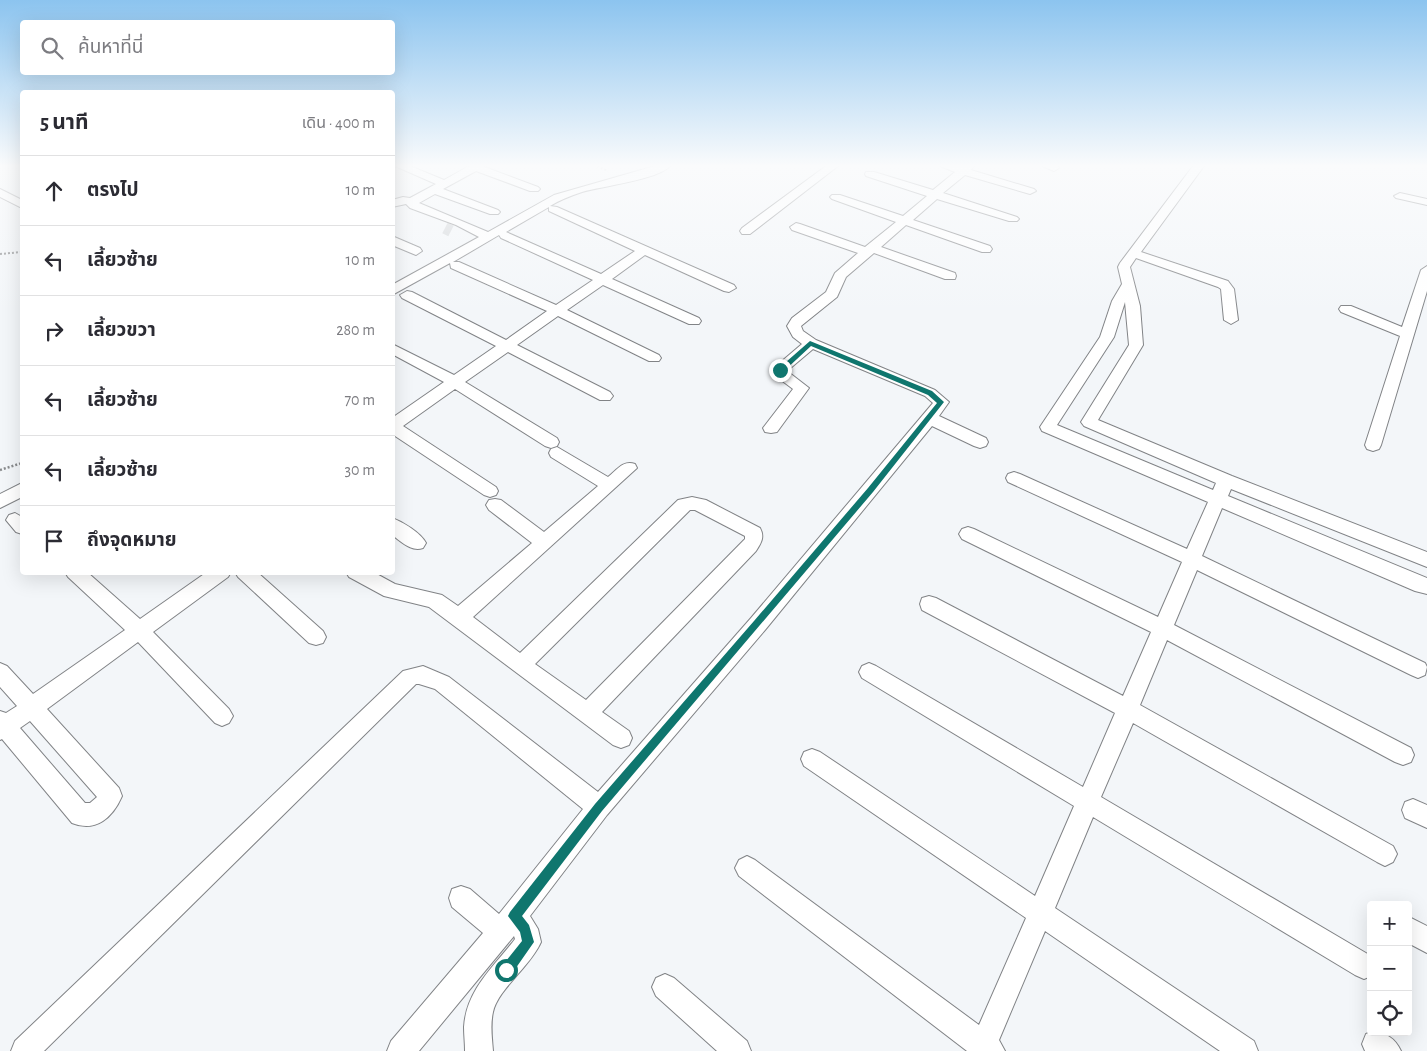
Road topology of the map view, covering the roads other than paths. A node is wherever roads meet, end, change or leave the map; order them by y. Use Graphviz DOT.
graph roads {
  1 [pos="421,215"];
  2 [pos="519,215"];
  3 [pos="570,215"];
  4 [pos="767,215"];
  5 [pos="889,215"];
  6 [pos="913,215"];
  7 [pos="1001,215"];
  8 [pos="1162,215"];
  9 [pos="1013,219"];
  10 [pos="906,221"];
  11 [pos="796,226"];
  12 [pos="746,231"];
  13 [pos="505,235"];
  14 [pos="478,237"];
  15 [pos="395,241"];
  16 [pos="986,249"];
  17 [pos="644,250"];
  18 [pos="870,250"];
  19 [pos="416,251"];
  20 [pos="1133,253"];
  21 [pos="455,265"];
  22 [pos="1427,270"];
  23 [pos="950,276"];
  24 [pos="395,278"];
  25 [pos="602,278"];
  26 [pos="1127,286"];
  27 [pos="729,288"];
  28 [pos="395,289"];
  29 [pos="1424,289"];
  30 [pos="407,295"];
  31 [pos="1346,309"];
  32 [pos="556,310"];
  33 [pos="1231,320"];
  34 [pos="694,321"];
  35 [pos="1407,334"];
  36 [pos="810,343"];
  37 [pos="507,345"];
  38 [pos="395,350"];
  39 [pos="654,358"];
  40 [pos="455,382"];
  41 [pos="605,396"];
  42 [pos="930,418"];
  43 [pos="395,424"];
  44 [pos="395,428"];
  45 [pos="771,428"];
  46 [pos="980,442"];
  47 [pos="1372,445"];
  48 [pos="629,468"];
  49 [pos="1014,478"];
  50 [pos="609,485"];
  51 [pos="1222,489"];
  52 [pos="20,490"];
  53 [pos="0,502"];
  54 [pos="20,506"];
  55 [pos="12,521"];
  56 [pos="395,527"];
  57 [pos="968,534"];
  58 [pos="544,542"];
  59 [pos="417,543"];
  60 [pos="1192,559"];
  61 [pos="1427,560"];
  62 [pos="77,575"];
  63 [pos="218,575"];
  64 [pos="247,575"];
  65 [pos="361,575"];
  66 [pos="1427,586"];
  67 [pos="929,604"];
  68 [pos="459,616"];
  69 [pos="1162,628"];
  70 [pos="140,631"];
  71 [pos="316,637"];
  72 [pos="521,665"];
  73 [pos="1418,669"];
  74 [pos="0,672"];
  75 [pos="869,672"];
  76 [pos="32,708"];
  77 [pos="1128,709"];
  78 [pos="588,712"];
  79 [pos="222,716"];
  80 [pos="2,726"];
  81 [pos="621,738"];
  82 [pos="1403,755"];
  83 [pos="812,759"];
  84 [pos="1086,802"];
  85 [pos="599,807"];
  86 [pos="1386,854"];
  87 [pos="747,868"];
  88 [pos="461,898"];
  89 [pos="1039,912"];
  90 [pos="508,924"];
  91 [pos="1364,966"];
  92 [pos="665,986"];
  93 [pos="985,1049"];
  94 [pos="25,1051"];
  95 [pos="401,1051"];
  96 [pos="480,1051"];
  97 [pos="737,1051"];
  98 [pos="1244,1051"];
  1 -- 14 [label="street"];
  2 -- 14 [label="street"];
  3 -- 17 [label="street"];
  4 -- 12 [label="street"];
  5 -- 10 [label="street"];
  6 -- 10 [label="street"];
  7 -- 9 [label="street"];
  8 -- 20 [label="street"];
  10 -- 16 [label="street"];
  10 -- 18 [label="street"];
  11 -- 18 [label="street"];
  13 -- 25 [label="street"];
  14 -- 24 [label="street"];
  14 -- 28 [label="street"];
  15 -- 19 [label="street"];
  17 -- 25 [label="street"];
  17 -- 27 [label="street"];
  18 -- 23 [label="street"];
  18 -- 36 [label="street"];
  20 -- 26 [label="street"];
  20 -- 33 [label="street"];
  21 -- 32 [label="street"];
  22 -- 29 [label="street"];
  25 -- 32 [label="street"];
  25 -- 34 [label="street"];
  26 -- 51 [label="street"];
  26 -- 51 [label="street"];
  29 -- 35 [label="street"];
  30 -- 37 [label="street"];
  31 -- 35 [label="street"];
  32 -- 37 [label="street"];
  32 -- 39 [label="street"];
  35 -- 47 [label="street"];
  36 -- 42 [label="street"];
  36 -- 45 [label="street"];
  37 -- 40 [label="street"];
  37 -- 41 [label="street"];
  38 -- 40 [label="street"];
  40 -- 43 [label="street"];
  40 -- 50 [label="street"];
  42 -- 46 [label="street"];
  42 -- 85 [label="street"];
  44 -- 58 [label="street"];
  48 -- 50 [label="street"];
  49 -- 60 [label="street"];
  50 -- 58 [label="street"];
  51 -- 60 [label="street"];
  51 -- 61 [label="street"];
  51 -- 66 [label="street"];
  52 -- 53 [label="street"];
  54 -- 55 [label="street"];
  56 -- 59 [label="street"];
  57 -- 69 [label="street"];
  58 -- 68 [label="street"];
  60 -- 69 [label="street"];
  60 -- 73 [label="street"];
  62 -- 70 [label="street"];
  63 -- 70 [label="street"];
  64 -- 71 [label="street"];
  65 -- 68 [label="street"];
  67 -- 77 [label="street"];
  68 -- 72 [label="street"];
  69 -- 77 [label="street"];
  69 -- 82 [label="street"];
  70 -- 76 [label="street"];
  70 -- 79 [label="street"];
  72 -- 78 [label="street"];
  72 -- 78 [label="street"];
  74 -- 76 [label="street"];
  75 -- 84 [label="street"];
  76 -- 80 [label="street"];
  76 -- 80 [label="street"];
  77 -- 84 [label="street"];
  77 -- 86 [label="street"];
  78 -- 81 [label="street"];
  83 -- 89 [label="street"];
  84 -- 89 [label="street"];
  84 -- 91 [label="street"];
  85 -- 90 [label="street"];
  85 -- 94 [label="street"];
  87 -- 93 [label="street"];
  88 -- 90 [label="street"];
  89 -- 93 [label="street"];
  89 -- 98 [label="street"];
  90 -- 95 [label="street"];
  90 -- 96 [label="street"];
  92 -- 97 [label="street"];
}
